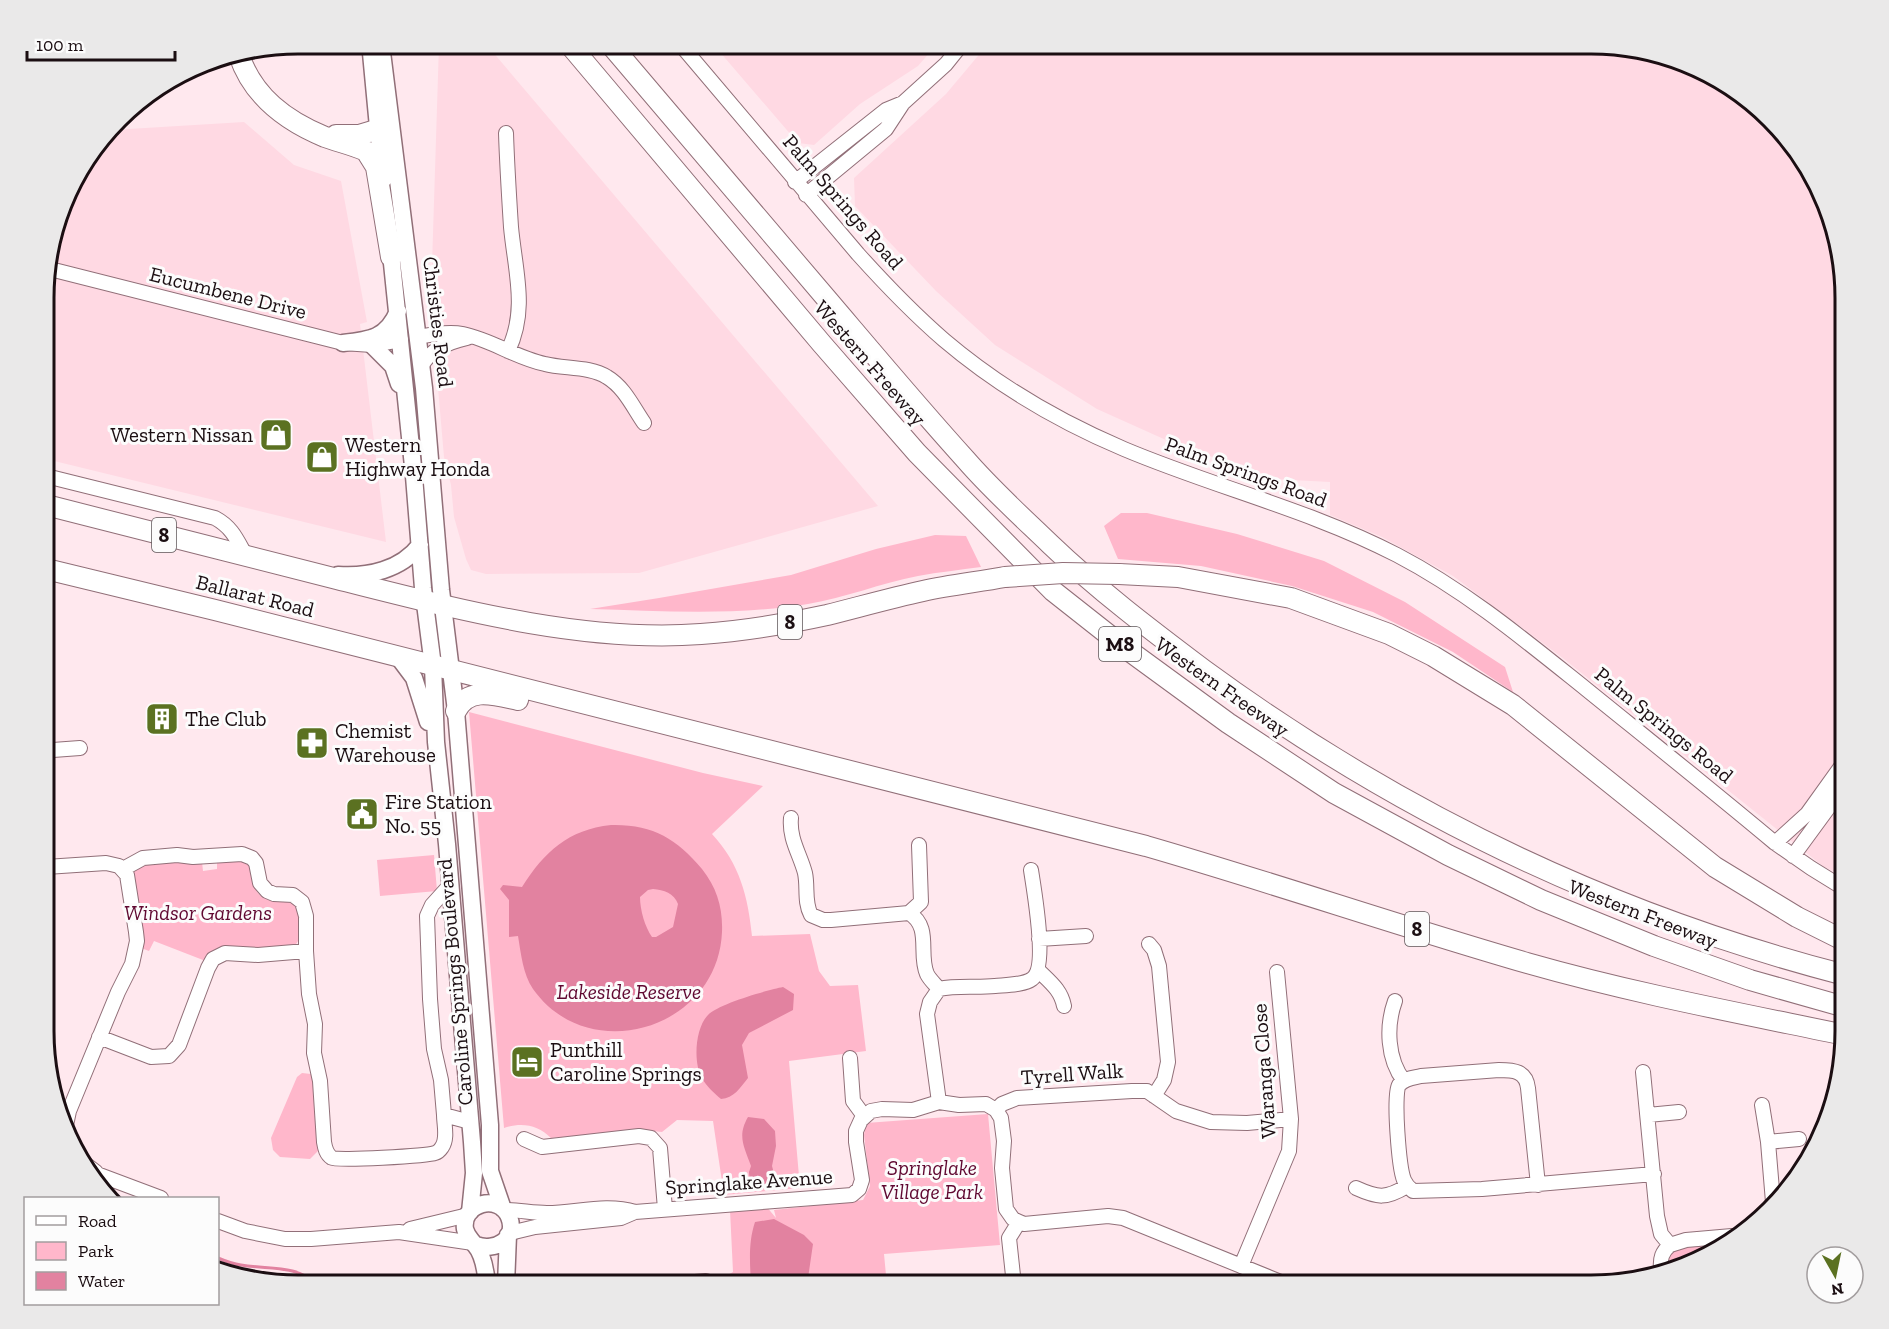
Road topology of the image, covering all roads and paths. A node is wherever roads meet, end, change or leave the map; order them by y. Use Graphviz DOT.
graph roads {
  1 [pos="371,54"];
  2 [pos="380,54"];
  3 [pos="381,54"];
  4 [pos="577,54"];
  5 [pos="619,54"];
  6 [pos="688,54"];
  7 [pos="954,54"];
  8 [pos="242,61"];
  9 [pos="903,103"];
  10 [pos="379,129"];
  11 [pos="313,132"];
  12 [pos="506,133"];
  13 [pos="795,182"];
  14 [pos="806,195"];
  15 [pos="391,257"];
  16 [pos="56,270"];
  17 [pos="398,311"];
  18 [pos="472,337"];
  19 [pos="409,338"];
  20 [pos="343,343"];
  21 [pos="372,345"];
  22 [pos="508,351"];
  23 [pos="421,367"];
  24 [pos="644,423"];
  25 [pos="411,438"];
  26 [pos="54,478"];
  27 [pos="54,507"];
  28 [pos="420,545"];
  29 [pos="246,556"];
  30 [pos="54,571"];
  31 [pos="316,574"];
  32 [pos="433,604"];
  33 [pos="399,658"];
  34 [pos="432,666"];
  35 [pos="452,671"];
  36 [pos="456,711"];
  37 [pos="648,719"];
  38 [pos="436,742"];
  39 [pos="80,748"];
  40 [pos="54,750"];
  41 [pos="1835,775"];
  42 [pos="1835,798"];
  43 [pos="791,818"];
  44 [pos="466,843"];
  45 [pos="1776,843"];
  46 [pos="447,844"];
  47 [pos="919,844"];
  48 [pos="1793,856"];
  49 [pos="54,867"];
  50 [pos="123,869"];
  51 [pos="1031,870"];
  52 [pos="1835,883"];
  53 [pos="451,884"];
  54 [pos="909,913"];
  55 [pos="1086,936"];
  56 [pos="1835,936"];
  57 [pos="1039,939"];
  58 [pos="1149,944"];
  59 [pos="306,951"];
  60 [pos="1039,971"];
  61 [pos="1277,972"];
  62 [pos="1835,972"];
  63 [pos="939,989"];
  64 [pos="1395,1001"];
  65 [pos="1835,1004"];
  66 [pos="1064,1006"];
  67 [pos="481,1012"];
  68 [pos="461,1014"];
  69 [pos="1835,1033"];
  70 [pos="99,1037"];
  71 [pos="850,1058"];
  72 [pos="1643,1072"];
  73 [pos="1404,1081"];
  74 [pos="1154,1096"];
  75 [pos="939,1102"];
  76 [pos="1762,1105"];
  77 [pos="996,1110"];
  78 [pos="68,1112"];
  79 [pos="1679,1112"];
  80 [pos="444,1115"];
  81 [pos="1648,1115"];
  82 [pos="864,1116"];
  83 [pos="1291,1119"];
  84 [pos="470,1122"];
  85 [pos="524,1139"];
  86 [pos="1799,1139"];
  87 [pos="1768,1142"];
  88 [pos="101,1174"];
  89 [pos="1654,1174"];
  90 [pos="1538,1185"];
  91 [pos="1407,1186"];
  92 [pos="1356,1188"];
  93 [pos="1772,1194"];
  94 [pos="158,1197"];
  95 [pos="665,1209"];
  96 [pos="504,1210"];
  97 [pos="635,1212"];
  98 [pos="469,1213"];
  99 [pos="219,1221"];
  100 [pos="1019,1222"];
  101 [pos="399,1232"];
  102 [pos="509,1234"];
  103 [pos="1721,1237"];
  104 [pos="474,1244"];
  105 [pos="1670,1245"];
  106 [pos="1662,1264"];
  107 [pos="1241,1266"];
  108 [pos="485,1275"];
  109 [pos="507,1275"];
  110 [pos="1013,1275"];
  111 [pos="1263,1275"];
  1 -- 10 [label="main road, Christies Road"];
  2 -- 10 [label="main road"];
  3 -- 19 [label="main road, Christies Road"];
  4 -- 65 [label="highway, Western Freeway / M8"];
  5 -- 62 [label="highway, Western Freeway / M8"];
  6 -- 13 [label="street, Palm Springs Road"];
  7 -- 9 [label="street"];
  8 -- 11 [label="highway"];
  9 -- 13 [label="street"];
  9 -- 14 [label="street"];
  10 -- 11 [label="highway"];
  10 -- 15 [label="main road, Christies Road"];
  11 -- 15 [label="highway"];
  12 -- 22 [label="street"];
  13 -- 14 [label="street, Palm Springs Road"];
  14 -- 45 [label="street, Palm Springs Road"];
  15 -- 17 [label="main road, Christies Road"];
  16 -- 20 [label="street, Eucumbene Drive"];
  17 -- 19 [label="main road, Christies Road"];
  17 -- 20 [label="main road"];
  18 -- 19 [label="street, Eucumbene Drive"];
  18 -- 22 [label="street, Eucumbene Drive"];
  18 -- 23 [label="street"];
  19 -- 21 [label="street, Eucumbene Drive"];
  19 -- 23 [label="main road, Christies Road"];
  19 -- 25 [label="main road, Christies Road"];
  20 -- 21 [label="street, Eucumbene Drive"];
  21 -- 25 [label="main road"];
  22 -- 24 [label="street, Eucumbene Drive"];
  23 -- 32 [label="main road, Christies Road"];
  25 -- 28 [label="main road, Christies Road"];
  26 -- 29 [label="street"];
  27 -- 29 [label="highway, Ballarat Road / 8"];
  28 -- 31 [label="main road"];
  28 -- 32 [label="main road, Christies Road"];
  29 -- 31 [label="highway, Ballarat Road / 8"];
  30 -- 33 [label="highway, Ballarat Road / 8"];
  31 -- 32 [label="highway, Ballarat Road / 8"];
  32 -- 34 [label="main road, Caroline Springs Boulevard"];
  32 -- 35 [label="main road, Caroline Springs Boulevard"];
  32 -- 56 [label="highway, 8, bridge"];
  33 -- 34 [label="highway, Ballarat Road / 8"];
  33 -- 38 [label="main road"];
  34 -- 35 [label="highway, Ballarat Road / 8"];
  34 -- 38 [label="main road, Caroline Springs Boulevard"];
  35 -- 36 [label="main road, Caroline Springs Boulevard"];
  35 -- 37 [label="highway, 8"];
  36 -- 37 [label="highway"];
  36 -- 44 [label="main road, Caroline Springs Boulevard"];
  37 -- 69 [label="highway, 8"];
  38 -- 46 [label="main road, Caroline Springs Boulevard"];
  39 -- 40 [label="street"];
  41 -- 45 [label="street"];
  42 -- 48 [label="street"];
  43 -- 54 [label="street"];
  44 -- 46 [label="main road"];
  44 -- 67 [label="main road, Caroline Springs Boulevard"];
  45 -- 48 [label="street, Palm Springs Road"];
  46 -- 53 [label="main road, Caroline Springs Boulevard"];
  47 -- 54 [label="street"];
  48 -- 52 [label="street, Palm Springs Road"];
  49 -- 50 [label="street"];
  50 -- 59 [label="street"];
  50 -- 70 [label="street"];
  51 -- 57 [label="street"];
  53 -- 68 [label="main road, Caroline Springs Boulevard"];
  53 -- 80 [label="street, Caroline Springs Boulevard"];
  54 -- 63 [label="street"];
  55 -- 57 [label="street"];
  57 -- 60 [label="street"];
  58 -- 74 [label="street"];
  59 -- 70 [label="street"];
  59 -- 80 [label="street"];
  60 -- 63 [label="street"];
  60 -- 66 [label="street"];
  61 -- 83 [label="street, Waranga Close"];
  63 -- 75 [label="street"];
  64 -- 73 [label="street"];
  67 -- 68 [label="main road"];
  67 -- 96 [label="main road, Caroline Springs Boulevard"];
  68 -- 84 [label="main road, Caroline Springs Boulevard"];
  70 -- 78 [label="street"];
  71 -- 82 [label="street"];
  72 -- 81 [label="street"];
  73 -- 90 [label="street"];
  73 -- 91 [label="street"];
  74 -- 77 [label="street, Tyrell Walk"];
  74 -- 83 [label="street, Tyrell Walk"];
  75 -- 77 [label="street"];
  75 -- 82 [label="street"];
  76 -- 87 [label="street"];
  77 -- 100 [label="street"];
  79 -- 81 [label="street"];
  80 -- 84 [label="street, Caroline Springs Boulevard"];
  81 -- 89 [label="street"];
  82 -- 95 [label="street, Springlake Avenue"];
  83 -- 107 [label="street, Waranga Close"];
  84 -- 98 [label="main road, Caroline Springs Boulevard"];
  85 -- 95 [label="street"];
  86 -- 87 [label="street"];
  87 -- 93 [label="street"];
  88 -- 94 [label="street"];
  89 -- 90 [label="street"];
  89 -- 105 [label="street"];
  90 -- 91 [label="street"];
  91 -- 92 [label="street"];
  95 -- 97 [label="street, Springlake Avenue"];
  96 -- 97 [label="street, Springlake Avenue"];
  96 -- 98 [label="main road"];
  96 -- 102 [label="main road"];
  97 -- 102 [label="street, Springlake Avenue"];
  98 -- 101 [label="street"];
  98 -- 104 [label="main road"];
  99 -- 101 [label="street"];
  100 -- 107 [label="street"];
  100 -- 110 [label="street"];
  101 -- 104 [label="street"];
  102 -- 104 [label="main road"];
  102 -- 109 [label="main road"];
  103 -- 105 [label="street"];
  104 -- 108 [label="main road"];
  105 -- 106 [label="street"];
  107 -- 111 [label="street"];
}
